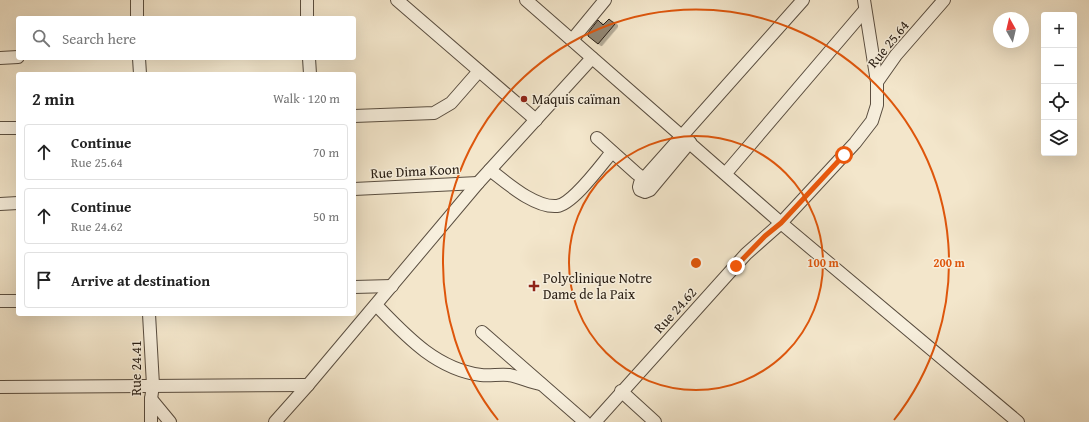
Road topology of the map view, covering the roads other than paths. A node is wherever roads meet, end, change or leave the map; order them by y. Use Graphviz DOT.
graph roads {
  1 [pos="136,0"];
  2 [pos="307,0"];
  3 [pos="397,0"];
  4 [pos="605,0"];
  5 [pos="803,0"];
  6 [pos="944,0"];
  7 [pos="529,1"];
  8 [pos="865,5"];
  9 [pos="137,16"];
  10 [pos="308,16"];
  11 [pos="572,40"];
  12 [pos="16,57"];
  13 [pos="0,58"];
  14 [pos="592,58"];
  15 [pos="139,60"];
  16 [pos="309,60"];
  17 [pos="479,71"];
  18 [pos="140,72"];
  19 [pos="310,72"];
  20 [pos="877,82"];
  21 [pos="356,116"];
  22 [pos="536,120"];
  23 [pos="0,128"];
  24 [pos="16,128"];
  25 [pos="597,138"];
  26 [pos="686,140"];
  27 [pos="612,152"];
  28 [pos="490,170"];
  29 [pos="726,173"];
  30 [pos="478,183"];
  31 [pos="356,189"];
  32 [pos="16,203"];
  33 [pos="0,204"];
  34 [pos="781,223"];
  35 [pos="392,286"];
  36 [pos="356,287"];
  37 [pos="0,301"];
  38 [pos="16,301"];
  39 [pos="376,305"];
  40 [pos="149,316"];
  41 [pos="482,332"];
  42 [pos="542,384"];
  43 [pos="153,385"];
  44 [pos="308,386"];
  45 [pos="0,387"];
  46 [pos="622,391"];
  47 [pos="151,399"];
  48 [pos="151,422"];
  49 [pos="170,422"];
  50 [pos="275,422"];
  51 [pos="585,422"];
  52 [pos="595,422"];
  53 [pos="655,422"];
  54 [pos="1018,422"];
  1 -- 9 [label="street"];
  2 -- 10 [label="street"];
  3 -- 17 [label="street"];
  4 -- 11 [label="street"];
  5 -- 26 [label="street"];
  6 -- 20 [label="street, Rue 25.64"];
  7 -- 11 [label="street"];
  8 -- 20 [label="street"];
  8 -- 29 [label="street"];
  11 -- 14 [label="street"];
  12 -- 13 [label="street"];
  14 -- 22 [label="street"];
  14 -- 26 [label="street"];
  15 -- 18 [label="street"];
  16 -- 19 [label="street"];
  17 -- 21 [label="street"];
  17 -- 22 [label="street"];
  20 -- 34 [label="street, Rue 25.64"];
  22 -- 28 [label="street"];
  23 -- 24 [label="street"];
  25 -- 27 [label="street"];
  26 -- 27 [label="street"];
  26 -- 29 [label="street"];
  27 -- 28 [label="street"];
  28 -- 30 [label="street"];
  29 -- 34 [label="street"];
  30 -- 31 [label="street, Rue Dima Koon"];
  30 -- 35 [label="street"];
  32 -- 33 [label="street"];
  34 -- 46 [label="street, Rue 24.62"];
  34 -- 54 [label="street"];
  35 -- 36 [label="street"];
  35 -- 39 [label="street"];
  37 -- 38 [label="street"];
  39 -- 42 [label="street"];
  39 -- 44 [label="street"];
  40 -- 43 [label="street, Rue 24.41"];
  41 -- 42 [label="street"];
  42 -- 51 [label="street"];
  43 -- 44 [label="street"];
  43 -- 45 [label="street"];
  43 -- 47 [label="street, Rue 24.41"];
  44 -- 50 [label="street"];
  46 -- 52 [label="street, Rue 24.62"];
  46 -- 53 [label="street"];
  47 -- 48 [label="street, Rue 24.41"];
  47 -- 49 [label="street"];
}
